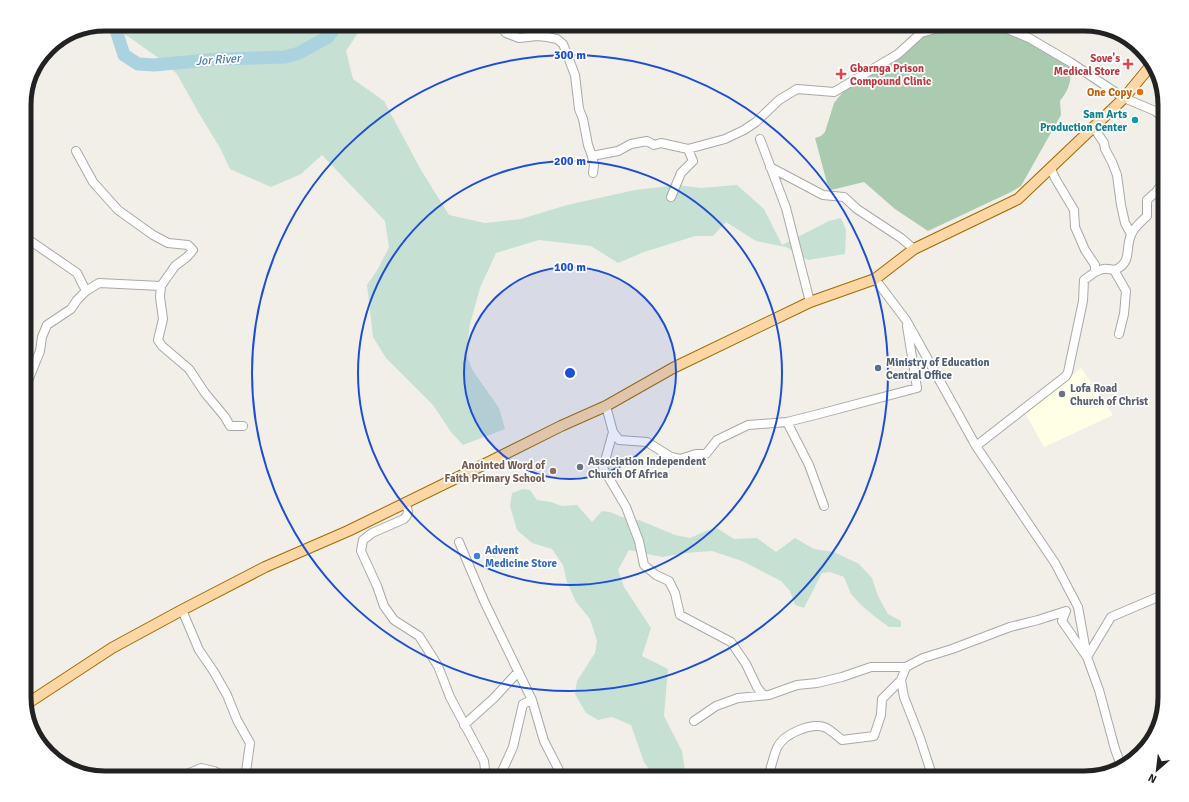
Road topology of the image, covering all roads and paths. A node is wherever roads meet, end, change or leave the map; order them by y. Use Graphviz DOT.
graph roads {
  1 [pos="504,31"];
  2 [pos="928,31"];
  3 [pos="1012,31"];
  4 [pos="1148,69"];
  5 [pos="1124,98"];
  6 [pos="1158,113"];
  7 [pos="1094,128"];
  8 [pos="760,139"];
  9 [pos="688,149"];
  10 [pos="76,151"];
  11 [pos="592,156"];
  12 [pos="770,167"];
  13 [pos="1051,168"];
  14 [pos="593,173"];
  15 [pos="1158,189"];
  16 [pos="671,197"];
  17 [pos="1131,234"];
  18 [pos="31,242"];
  19 [pos="914,249"];
  20 [pos="1114,270"];
  21 [pos="1095,272"];
  22 [pos="875,279"];
  23 [pos="161,286"];
  24 [pos="86,290"];
  25 [pos="810,302"];
  26 [pos="906,320"];
  27 [pos="1119,334"];
  28 [pos="31,373"];
  29 [pos="606,406"];
  30 [pos="787,422"];
  31 [pos="243,426"];
  32 [pos="613,432"];
  33 [pos="976,446"];
  34 [pos="405,503"];
  35 [pos="824,506"];
  36 [pos="459,542"];
  37 [pos="1158,597"];
  38 [pos="182,610"];
  39 [pos="1087,658"];
  40 [pos="906,667"];
  41 [pos="518,672"];
  42 [pos="901,680"];
  43 [pos="763,695"];
  44 [pos="532,700"];
  45 [pos="31,701"];
  46 [pos="694,721"];
  47 [pos="464,725"];
  48 [pos="1120,762"];
  49 [pos="194,771"];
  50 [pos="214,771"];
  51 [pos="246,771"];
  52 [pos="485,771"];
  53 [pos="502,771"];
  54 [pos="559,771"];
  55 [pos="770,771"];
  56 [pos="931,771"];
  1 -- 11 [label="street"];
  2 -- 9 [label="street"];
  3 -- 5 [label="street"];
  4 -- 5 [label="main road"];
  5 -- 6 [label="street"];
  5 -- 7 [label="main road"];
  7 -- 13 [label="main road"];
  7 -- 17 [label="street"];
  8 -- 12 [label="street"];
  9 -- 11 [label="street"];
  9 -- 16 [label="street"];
  10 -- 23 [label="street"];
  11 -- 14 [label="street"];
  12 -- 19 [label="street"];
  12 -- 25 [label="street"];
  13 -- 19 [label="main road"];
  13 -- 21 [label="street"];
  15 -- 17 [label="street"];
  17 -- 20 [label="street"];
  18 -- 24 [label="street"];
  19 -- 22 [label="main road"];
  20 -- 21 [label="street"];
  20 -- 27 [label="street"];
  21 -- 33 [label="street"];
  22 -- 25 [label="main road"];
  22 -- 26 [label="street"];
  23 -- 24 [label="street"];
  23 -- 31 [label="street"];
  24 -- 28 [label="street"];
  25 -- 29 [label="main road"];
  26 -- 30 [label="street"];
  26 -- 33 [label="street"];
  29 -- 32 [label="street"];
  29 -- 34 [label="main road"];
  30 -- 32 [label="street"];
  30 -- 35 [label="street"];
  32 -- 43 [label="street"];
  33 -- 39 [label="street"];
  34 -- 38 [label="main road"];
  34 -- 47 [label="street"];
  36 -- 41 [label="street"];
  37 -- 39 [label="street"];
  38 -- 45 [label="main road"];
  38 -- 51 [label="street"];
  39 -- 40 [label="street"];
  39 -- 48 [label="street"];
  40 -- 42 [label="street"];
  40 -- 43 [label="street"];
  41 -- 44 [label="street"];
  41 -- 47 [label="street"];
  42 -- 55 [label="street"];
  42 -- 56 [label="street"];
  43 -- 46 [label="street"];
  44 -- 53 [label="street"];
  44 -- 54 [label="street"];
  47 -- 52 [label="street"];
  49 -- 50 [label="street"];
}
